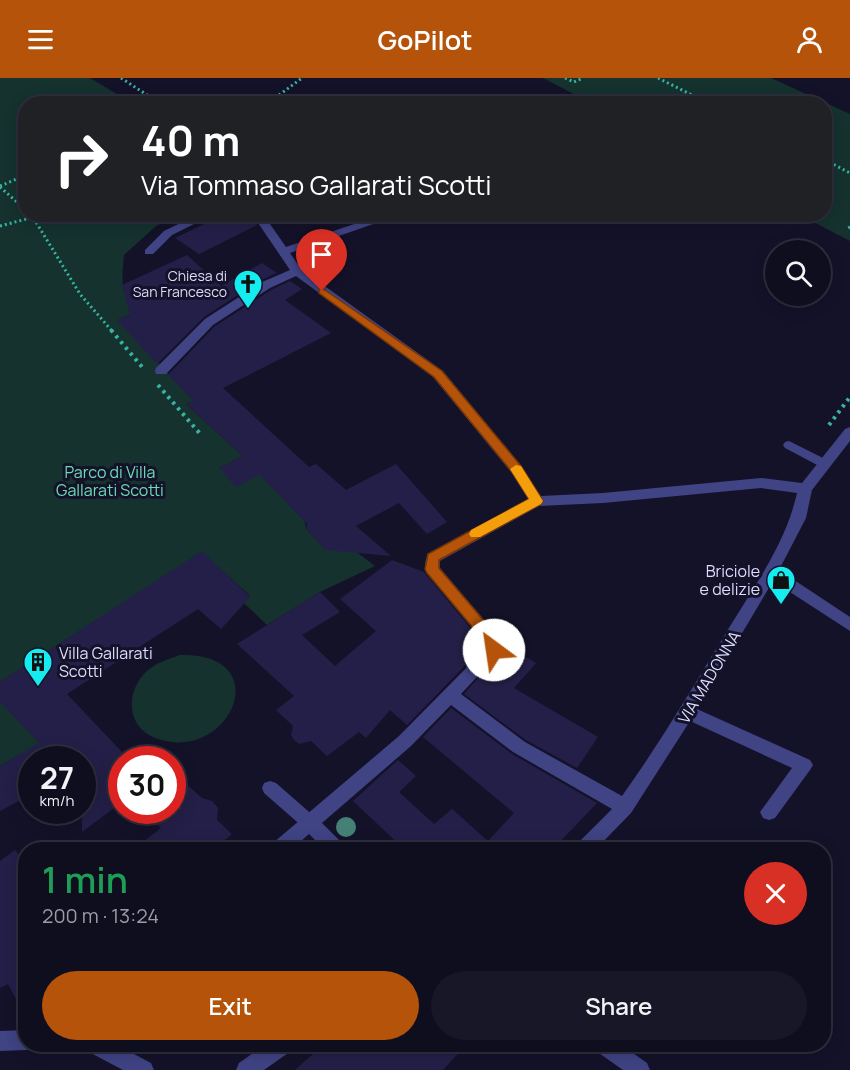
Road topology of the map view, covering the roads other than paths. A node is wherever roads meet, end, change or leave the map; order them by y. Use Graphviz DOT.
graph roads {
  1 [pos="192,222"];
  2 [pos="262,222"];
  3 [pos="373,222"];
  4 [pos="149,252"];
  5 [pos="283,252"];
  6 [pos="297,271"];
  7 [pos="155,376"];
  8 [pos="850,432"];
  9 [pos="789,445"];
  10 [pos="825,464"];
  11 [pos="805,489"];
  12 [pos="537,501"];
  13 [pos="771,572"];
  14 [pos="850,625"];
  15 [pos="450,695"];
  16 [pos="688,712"];
  17 [pos="270,788"];
  18 [pos="625,807"];
  19 [pos="769,812"];
  20 [pos="310,823"];
  21 [pos="287,842"];
  22 [pos="329,842"];
  23 [pos="591,842"];
  24 [pos="18,1040"];
  25 [pos="0,1041"];
  26 [pos="109,1052"];
  27 [pos="272,1052"];
  28 [pos="614,1052"];
  29 [pos="144,1070"];
  30 [pos="246,1070"];
  31 [pos="640,1070"];
  1 -- 4 [label="street"];
  2 -- 5 [label="street"];
  3 -- 5 [label="street"];
  5 -- 6 [label="street"];
  6 -- 7 [label="street"];
  6 -- 12 [label="street"];
  8 -- 10 [label="street"];
  9 -- 10 [label="lane"];
  10 -- 11 [label="street"];
  11 -- 12 [label="street"];
  11 -- 13 [label="street, VIA MADONNA"];
  12 -- 15 [label="street"];
  13 -- 14 [label="street"];
  13 -- 16 [label="street, VIA MADONNA"];
  15 -- 18 [label="street"];
  15 -- 20 [label="street"];
  16 -- 18 [label="street, VIA MADONNA"];
  16 -- 19 [label="street"];
  17 -- 20 [label="lane"];
  18 -- 23 [label="street, VIA MADONNA"];
  20 -- 21 [label="street"];
  20 -- 22 [label="street"];
  24 -- 25 [label="street"];
  26 -- 29 [label="street"];
  27 -- 30 [label="street"];
  28 -- 31 [label="street"];
}
